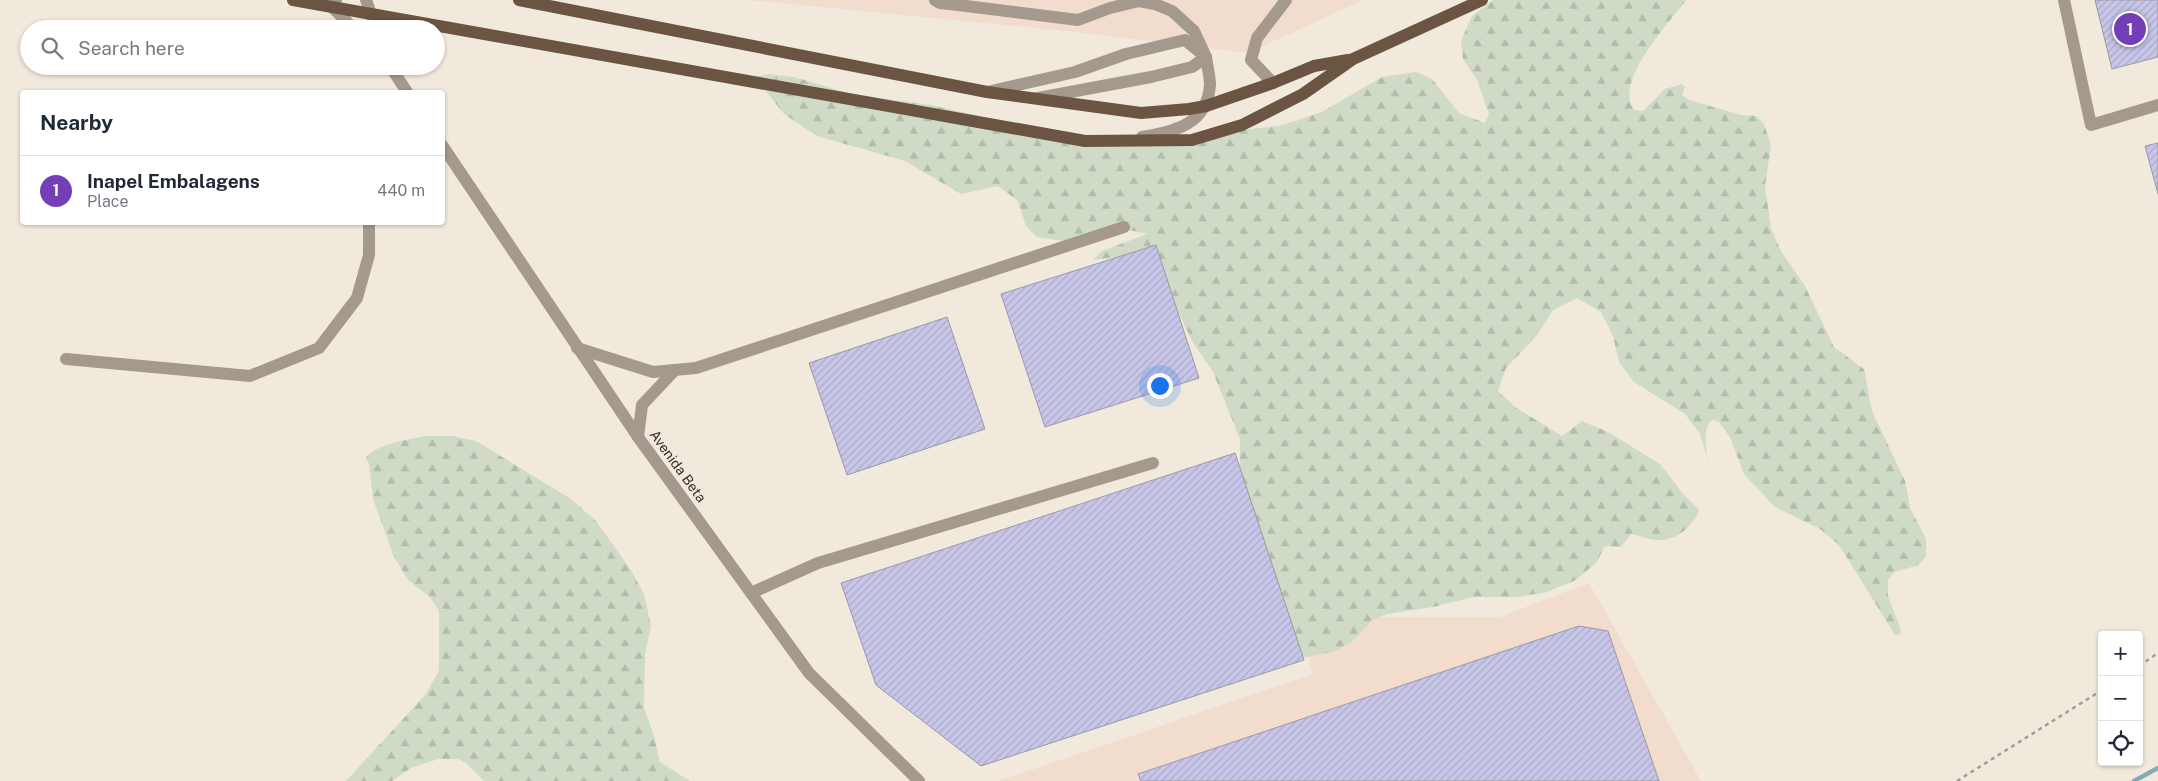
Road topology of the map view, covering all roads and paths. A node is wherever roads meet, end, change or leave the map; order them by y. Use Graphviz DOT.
graph roads {
  1 [pos="293,0"];
  2 [pos="366,0"];
  3 [pos="519,0"];
  4 [pos="935,0"];
  5 [pos="1099,0"];
  6 [pos="1286,0"];
  7 [pos="1482,0"];
  8 [pos="2064,0"];
  9 [pos="335,4"];
  10 [pos="1110,8"];
  11 [pos="371,14"];
  12 [pos="347,20"];
  13 [pos="373,20"];
  14 [pos="394,20"];
  15 [pos="445,31"];
  16 [pos="1206,58"];
  17 [pos="1353,59"];
  18 [pos="394,75"];
  19 [pos="1273,83"];
  20 [pos="401,90"];
  21 [pos="987,92"];
  22 [pos="1033,99"];
  23 [pos="1206,106"];
  24 [pos="2158,106"];
  25 [pos="1123,141"];
  26 [pos="445,150"];
  27 [pos="369,225"];
  28 [pos="1124,227"];
  29 [pos="577,348"];
  30 [pos="66,359"];
  31 [pos="675,370"];
  32 [pos="638,437"];
  33 [pos="1153,463"];
  34 [pos="751,593"];
  35 [pos="2158,653"];
  36 [pos="2143,663"];
  37 [pos="2098,693"];
  38 [pos="919,781"];
  39 [pos="1957,781"];
  1 -- 9 [label="main road"];
  2 -- 11 [label="street"];
  3 -- 21 [label="main road"];
  4 -- 10 [label="street"];
  5 -- 10 [label="street"];
  6 -- 19 [label="street"];
  7 -- 17 [label="main road"];
  8 -- 24 [label="street"];
  9 -- 11 [label="main road"];
  9 -- 12 [label="street"];
  10 -- 16 [label="street"];
  11 -- 13 [label="street"];
  11 -- 14 [label="main road"];
  15 -- 25 [label="main road"];
  16 -- 21 [label="street"];
  16 -- 22 [label="street"];
  16 -- 23 [label="street"];
  17 -- 19 [label="main road"];
  17 -- 25 [label="main road"];
  18 -- 20 [label="street"];
  19 -- 23 [label="main road"];
  21 -- 22 [label="main road"];
  22 -- 23 [label="main road"];
  23 -- 25 [label="street"];
  26 -- 29 [label="street, Avenida Beta"];
  27 -- 30 [label="street"];
  28 -- 31 [label="street"];
  29 -- 31 [label="street"];
  29 -- 32 [label="street, Avenida Beta"];
  31 -- 32 [label="street"];
  32 -- 34 [label="street, Avenida Beta"];
  33 -- 34 [label="street"];
  34 -- 38 [label="street, Avenida Beta"];
  35 -- 36 [label="path"];
  37 -- 39 [label="path"];
}
